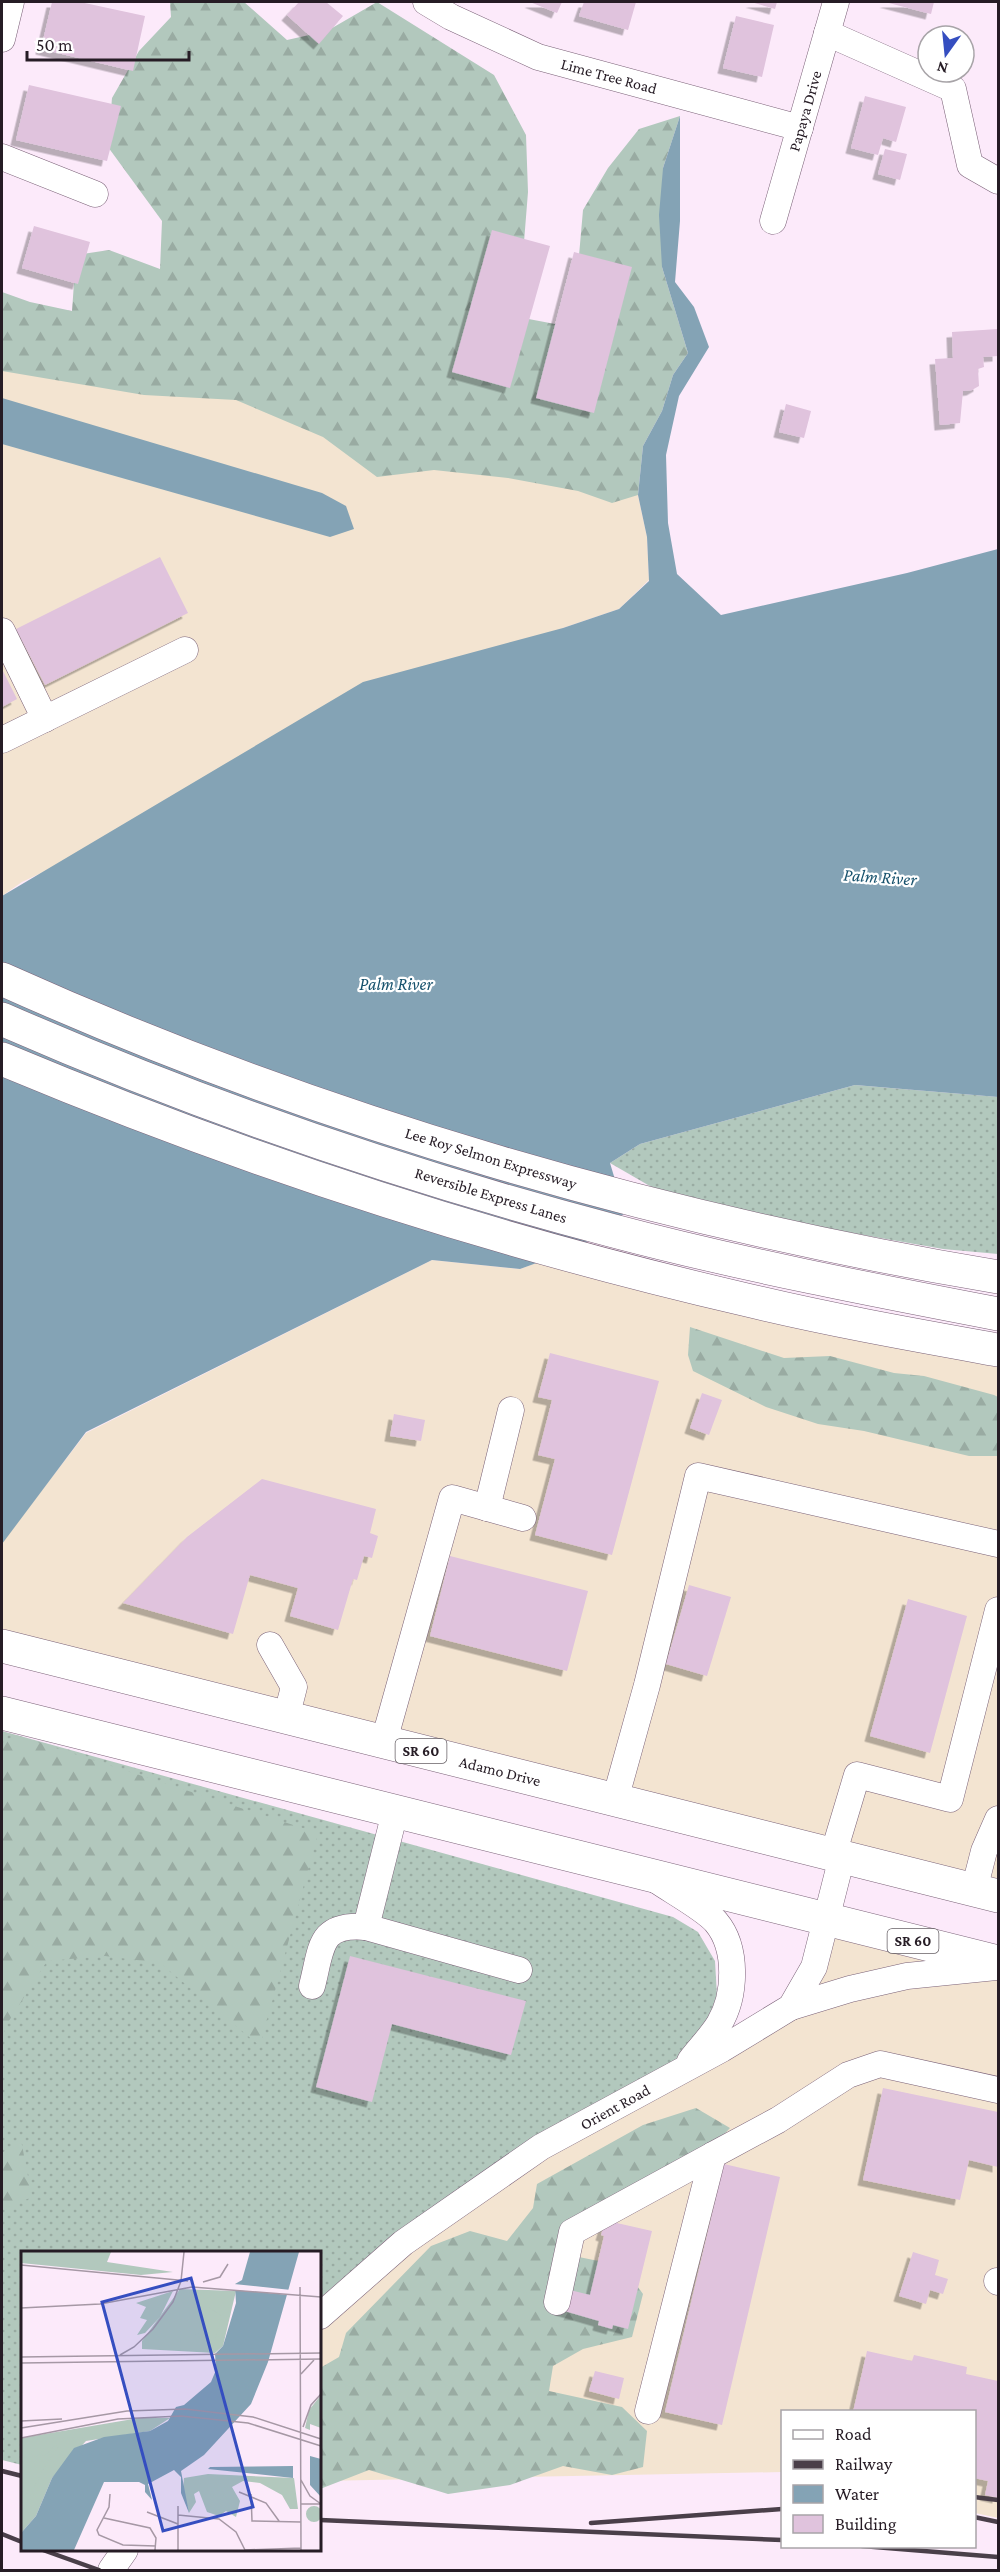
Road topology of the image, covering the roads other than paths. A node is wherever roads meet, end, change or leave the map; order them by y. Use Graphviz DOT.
graph roads {
  1 [pos="11,2"];
  2 [pos="426,2"];
  3 [pos="836,2"];
  4 [pos="827,33"];
  5 [pos="2,39"];
  6 [pos="800,128"];
  7 [pos="2,157"];
  8 [pos="999,181"];
  9 [pos="95,194"];
  10 [pos="773,221"];
  11 [pos="2,631"];
  12 [pos="184,650"];
  13 [pos="45,719"];
  14 [pos="2,741"];
  15 [pos="2,980"];
  16 [pos="2,1019"];
  17 [pos="2,1059"];
  18 [pos="999,1277"];
  19 [pos="999,1314"];
  20 [pos="999,1350"];
  21 [pos="511,1410"];
  22 [pos="487,1508"];
  23 [pos="523,1518"];
  24 [pos="999,1544"];
  25 [pos="999,1610"];
  26 [pos="270,1645"];
  27 [pos="5,1647"];
  28 [pos="2,1713"];
  29 [pos="286,1718"];
  30 [pos="384,1742"];
  31 [pos="615,1800"];
  32 [pos="395,1812"];
  33 [pos="999,1819"];
  34 [pos="838,1856"];
  35 [pos="652,1876"];
  36 [pos="986,1893"];
  37 [pos="828,1919"];
  38 [pos="366,1927"];
  39 [pos="999,1962"];
  40 [pos="999,1967"];
  41 [pos="519,1970"];
  42 [pos="312,1986"];
  43 [pos="791,2007"];
  44 [pos="682,2070"];
  45 [pos="999,2090"];
  46 [pos="713,2155"];
  47 [pos="557,2302"];
  48 [pos="321,2315"];
  49 [pos="648,2411"];
  50 [pos="124,2551"];
  51 [pos="111,2571"];
  1 -- 5 [label="street"];
  2 -- 6 [label="street, Lime Tree Road"];
  3 -- 4 [label="street, Papaya Drive"];
  4 -- 6 [label="street, Papaya Drive"];
  4 -- 8 [label="street"];
  6 -- 10 [label="street, Papaya Drive"];
  7 -- 9 [label="street"];
  11 -- 13 [label="street"];
  12 -- 13 [label="street"];
  13 -- 14 [label="street"];
  15 -- 18 [label="main road, Lee Roy Selmon Expressway"];
  16 -- 19 [label="main road, Reversible Express Lanes"];
  17 -- 20 [label="main road"];
  21 -- 22 [label="street"];
  22 -- 23 [label="street"];
  22 -- 30 [label="street"];
  24 -- 31 [label="street"];
  25 -- 34 [label="street"];
  26 -- 29 [label="street"];
  27 -- 29 [label="main road, Adamo Drive / SR 60"];
  28 -- 32 [label="main road, SR 60"];
  29 -- 30 [label="main road, Adamo Drive / SR 60"];
  30 -- 31 [label="main road, Adamo Drive / SR 60"];
  31 -- 34 [label="main road, Adamo Drive / SR 60"];
  32 -- 35 [label="main road, SR 60"];
  32 -- 38 [label="street"];
  33 -- 36 [label="street"];
  34 -- 36 [label="main road, Adamo Drive / SR 60"];
  34 -- 37 [label="street"];
  35 -- 37 [label="main road, SR 60"];
  35 -- 44 [label="street"];
  37 -- 39 [label="main road, SR 60"];
  37 -- 43 [label="street"];
  38 -- 41 [label="street"];
  38 -- 42 [label="street"];
  40 -- 43 [label="street, Orient Road"];
  43 -- 44 [label="street, Orient Road"];
  44 -- 48 [label="street, Orient Road"];
  45 -- 46 [label="street"];
  46 -- 47 [label="street"];
  46 -- 49 [label="street"];
  50 -- 51 [label="street"];
}
